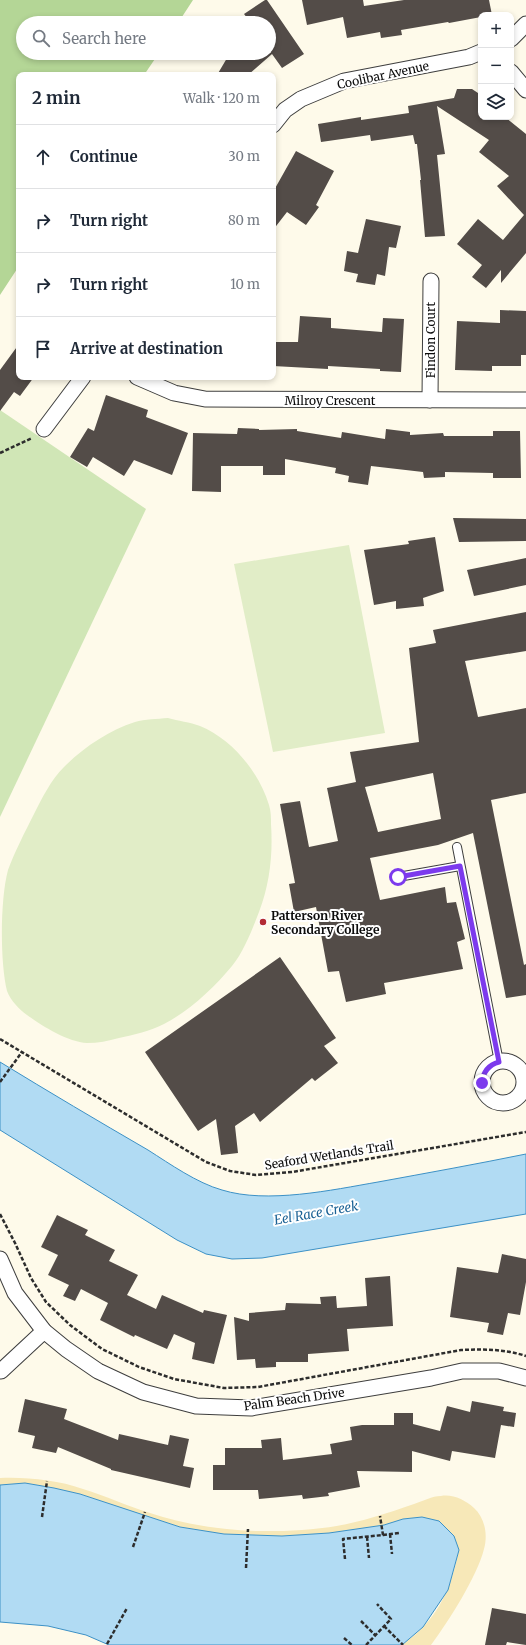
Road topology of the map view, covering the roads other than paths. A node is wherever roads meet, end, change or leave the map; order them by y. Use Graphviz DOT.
graph roads {
  1 [pos="526,24"];
  2 [pos="514,35"];
  3 [pos="478,53"];
  4 [pos="514,76"];
  5 [pos="526,90"];
  6 [pos="276,121"];
  7 [pos="431,281"];
  8 [pos="81,380"];
  9 [pos="144,380"];
  10 [pos="430,400"];
  11 [pos="526,400"];
  12 [pos="39,433"];
  13 [pos="457,846"];
  14 [pos="460,866"];
  15 [pos="398,877"];
  16 [pos="499,1062"];
  17 [pos="525,1078"];
  18 [pos="0,1259"];
  19 [pos="44,1331"];
  20 [pos="1,1371"];
  21 [pos="526,1378"];
  1 -- 2 [label="street"];
  3 -- 6 [label="street, Coolibar Avenue"];
  4 -- 5 [label="street"];
  7 -- 10 [label="street, Findon Court"];
  8 -- 12 [label="street"];
  9 -- 10 [label="street, Milroy Crescent"];
  10 -- 11 [label="street, Milroy Crescent"];
  13 -- 14 [label="lane"];
  14 -- 15 [label="lane"];
  14 -- 16 [label="lane"];
  16 -- 17 [label="street"];
  16 -- 17 [label="street"];
  18 -- 19 [label="street, Palm Beach Drive"];
  19 -- 20 [label="street"];
  19 -- 21 [label="street, Palm Beach Drive"];
}
